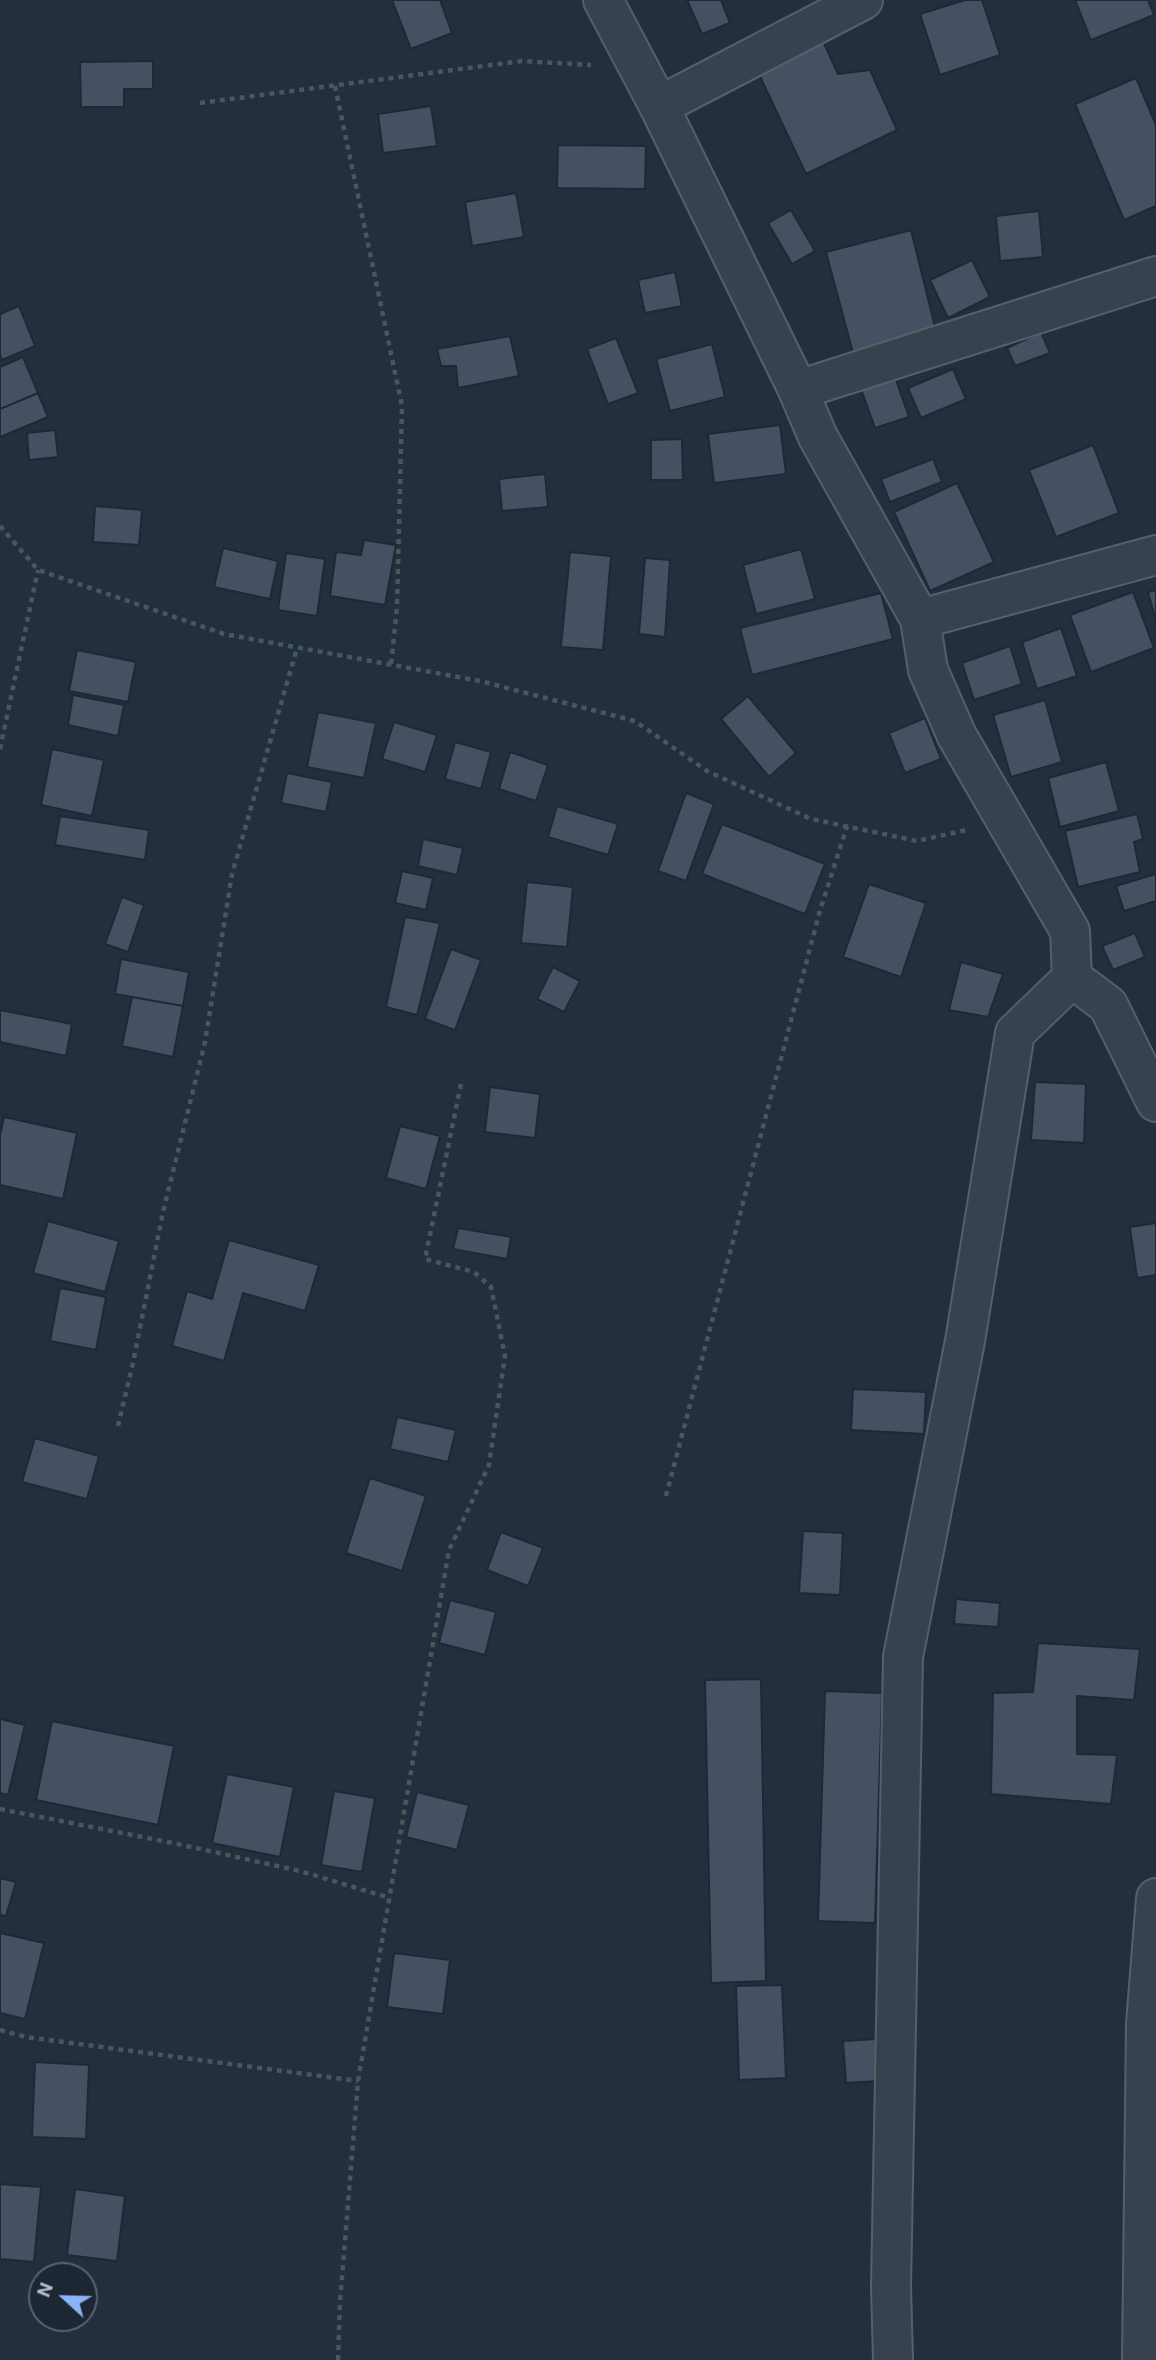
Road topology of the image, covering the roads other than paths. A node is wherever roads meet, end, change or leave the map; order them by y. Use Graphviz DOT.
graph roads {
  1 [pos="603,0"];
  2 [pos="863,0"];
  3 [pos="659,106"];
  4 [pos="1156,276"];
  5 [pos="798,390"];
  6 [pos="1156,555"];
  7 [pos="920,620"];
  8 [pos="1072,978"];
  9 [pos="1156,1102"];
  10 [pos="1156,1898"];
  11 [pos="893,2360"];
  12 [pos="1142,2360"];
  1 -- 3 [label="street"];
  2 -- 3 [label="street"];
  3 -- 5 [label="street"];
  4 -- 5 [label="street"];
  5 -- 7 [label="street"];
  6 -- 7 [label="street"];
  7 -- 8 [label="street"];
  8 -- 9 [label="street"];
  8 -- 11 [label="street"];
  10 -- 12 [label="street"];
}
